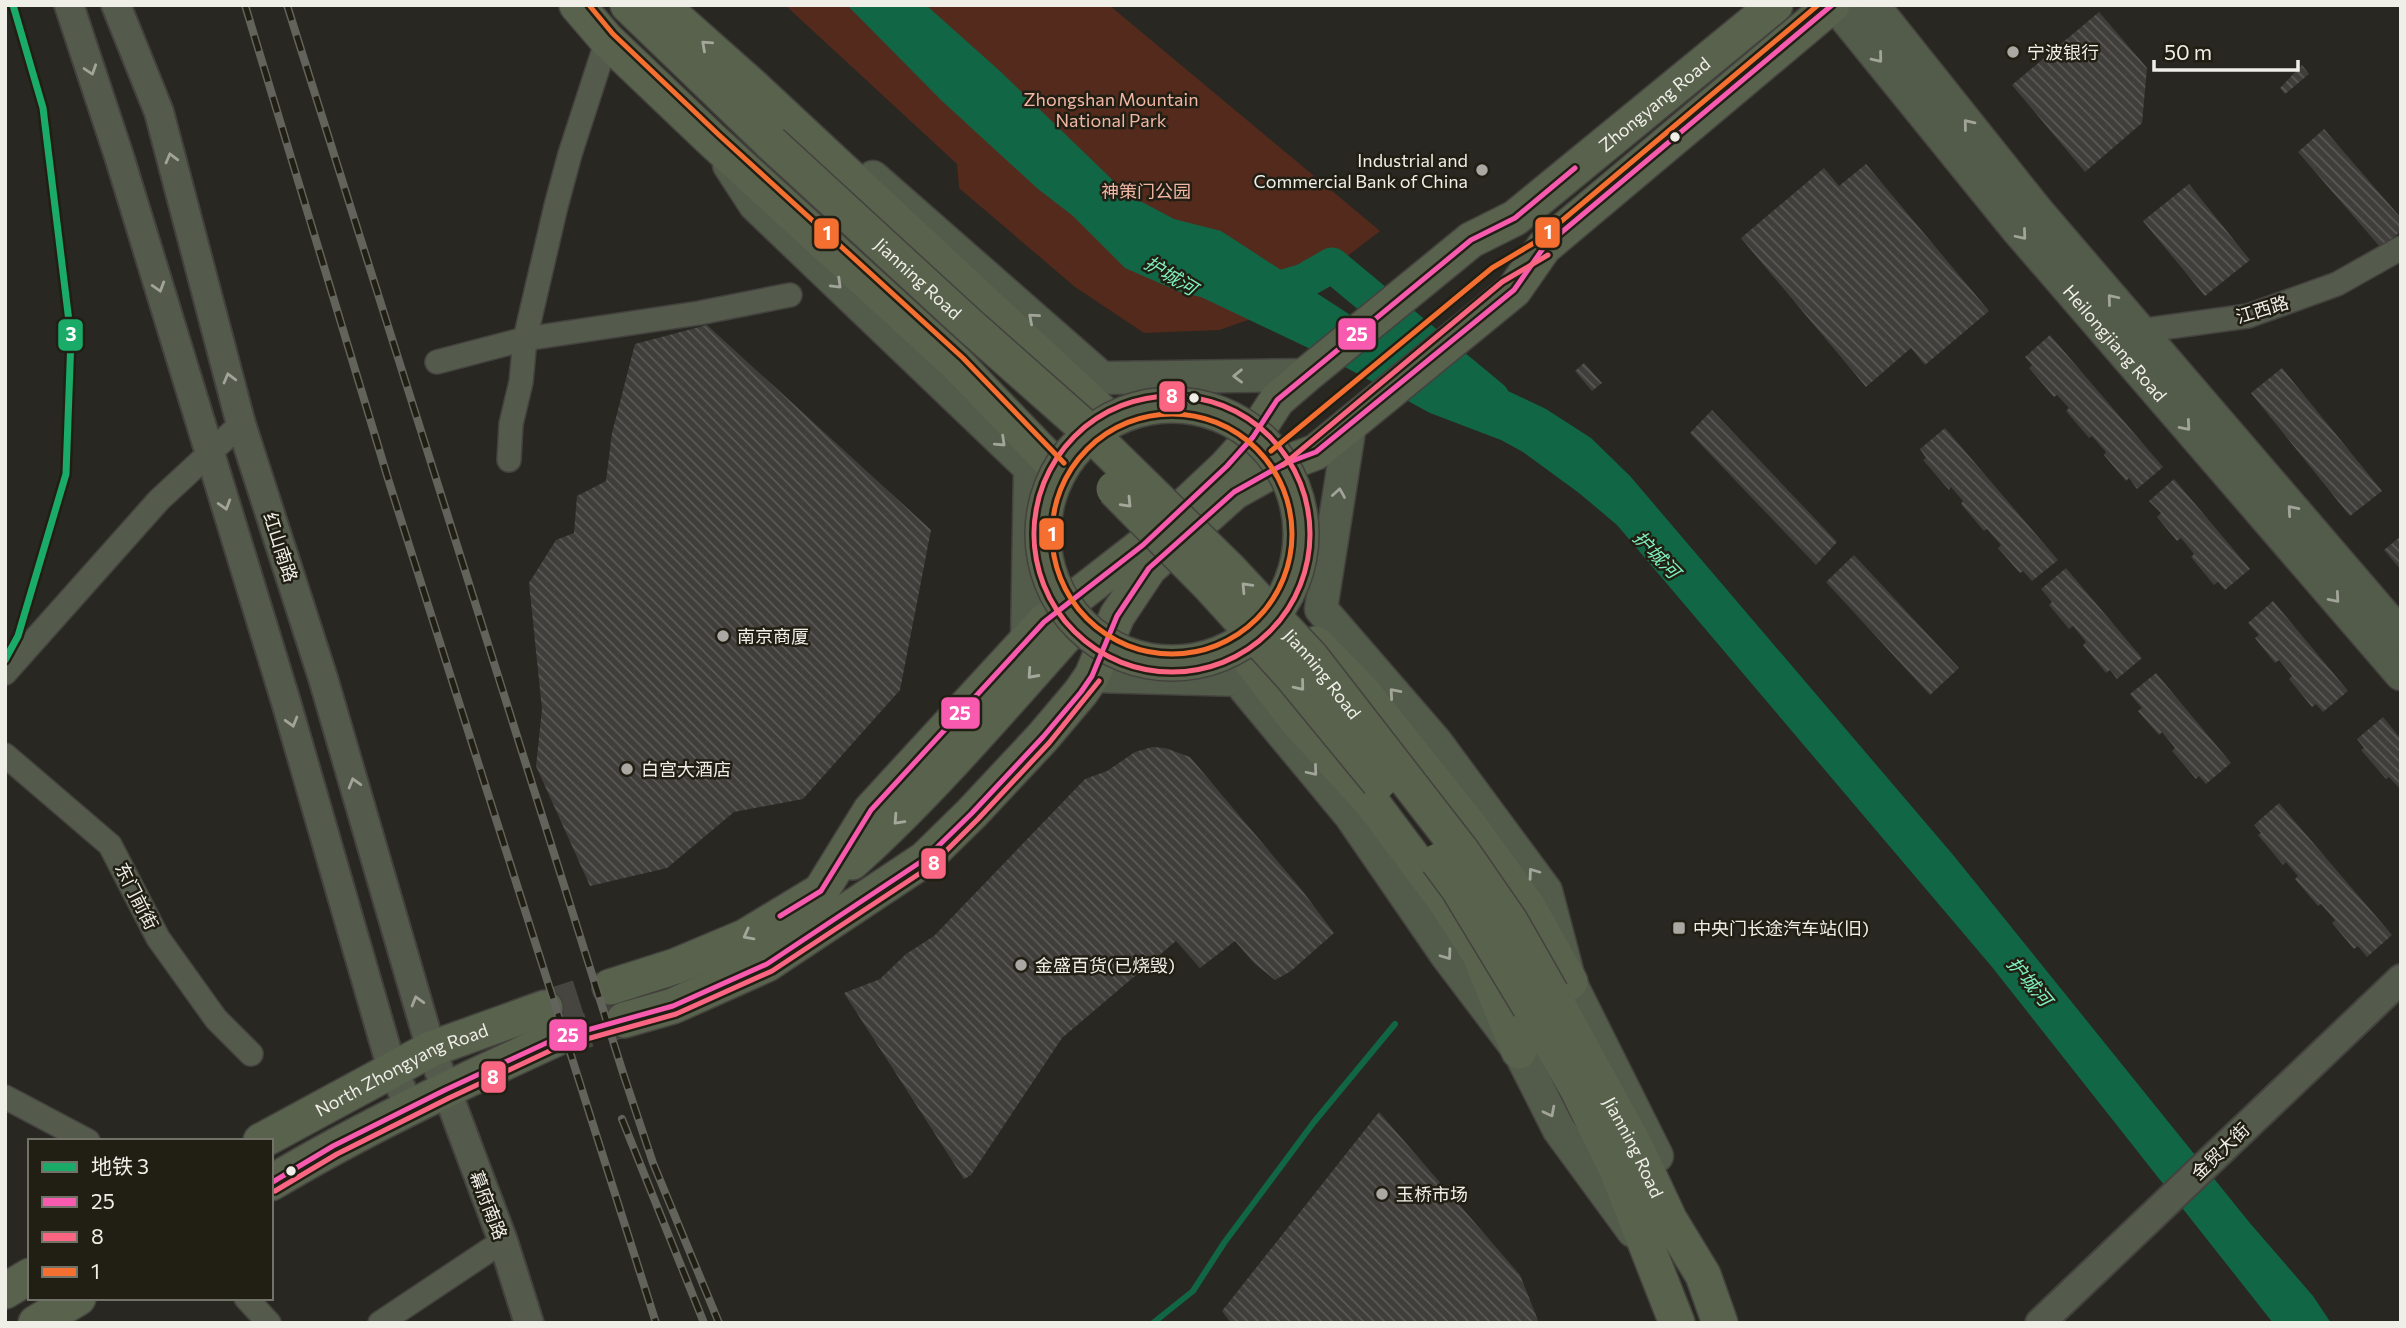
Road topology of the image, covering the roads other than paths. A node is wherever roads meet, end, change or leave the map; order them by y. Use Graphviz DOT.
graph roads {
  1 [pos="69,5"];
  2 [pos="116,5"];
  3 [pos="661,5"];
  4 [pos="1775,5"];
  5 [pos="1834,5"];
  6 [pos="1873,5"];
  7 [pos="603,14"];
  8 [pos="751,85"];
  9 [pos="713,141"];
  10 [pos="2401,248"];
  11 [pos="790,295"];
  12 [pos="1447,301"];
  13 [pos="525,339"];
  14 [pos="2129,340"];
  15 [pos="437,362"];
  16 [pos="1306,375"];
  17 [pos="1110,419"];
  18 [pos="241,424"];
  19 [pos="1350,425"];
  20 [pos="1269,449"];
  21 [pos="209,454"];
  22 [pos="509,460"];
  23 [pos="1058,470"];
  24 [pos="1280,606"];
  25 [pos="1077,623"];
  26 [pos="2401,635"];
  27 [pos="1027,640"];
  28 [pos="1239,645"];
  29 [pos="1098,660"];
  30 [pos="5,673"];
  31 [pos="2401,674"];
  32 [pos="5,755"];
  33 [pos="956,780"];
  34 [pos="832,901"];
  35 [pos="2401,979"];
  36 [pos="610,987"];
  37 [pos="1551,994"];
  38 [pos="624,1020"];
  39 [pos="431,1049"];
  40 [pos="1519,1051"];
  41 [pos="251,1054"];
  42 [pos="392,1069"];
  43 [pos="445,1090"];
  44 [pos="5,1097"];
  45 [pos="410,1107"];
  46 [pos="84,1139"];
  47 [pos="265,1139"];
  48 [pos="273,1182"];
  49 [pos="503,1241"];
  50 [pos="1649,1251"];
  51 [pos="28,1277"];
  52 [pos="5,1291"];
  53 [pos="75,1300"];
  54 [pos="249,1300"];
  55 [pos="36,1323"];
  56 [pos="269,1323"];
  57 [pos="380,1323"];
  58 [pos="529,1323"];
  59 [pos="1677,1323"];
  60 [pos="1720,1323"];
  61 [pos="2040,1323"];
  1 -- 21 [label="street, one-way"];
  18 -- 2 [label="street, 红山南路, one-way"];
  8 -- 3 [label="main road, one-way"];
  4 -- 12 [label="main road, Zhongyang Road"];
  5 -- 12 [label="main road"];
  5 -- 14 [label="main road, Heilongjiang Road, one-way"];
  14 -- 6 [label="main road, Heilongjiang Road, one-way"];
  7 -- 9 [label="main road"];
  7 -- 13 [label="street"];
  7 -- 37 [label="main road, Jianning Road, bridge"];
  16 -- 8 [label="main road, one-way"];
  8 -- 17 [label="main road"];
  9 -- 23 [label="main road"];
  9 -- 27 [label="main road, one-way"];
  10 -- 14 [label="street, 江西路"];
  11 -- 13 [label="street"];
  12 -- 16 [label="main road"];
  12 -- 19 [label="main road"];
  12 -- 20 [label="main road"];
  13 -- 15 [label="street"];
  13 -- 22 [label="street"];
  26 -- 14 [label="main road, Heilongjiang Road, one-way"];
  14 -- 31 [label="main road, Heilongjiang Road, one-way"];
  16 -- 27 [label="main road"];
  17 -- 20 [label="main road, bridge"];
  17 -- 23 [label="main road, bridge"];
  18 -- 21 [label="street"];
  39 -- 18 [label="street, 红山南路, one-way"];
  19 -- 29 [label="main road"];
  37 -- 19 [label="main road, one-way"];
  20 -- 24 [label="main road, bridge"];
  21 -- 30 [label="street"];
  21 -- 42 [label="street, one-way"];
  23 -- 25 [label="main road, bridge"];
  24 -- 28 [label="main road, bridge"];
  24 -- 37 [label="main road"];
  25 -- 29 [label="main road, bridge"];
  25 -- 33 [label="main road, one-way"];
  27 -- 34 [label="main road"];
  28 -- 29 [label="main road, bridge"];
  28 -- 40 [label="main road, one-way"];
  29 -- 33 [label="main road"];
  29 -- 34 [label="main road"];
  29 -- 40 [label="main road, one-way"];
  32 -- 41 [label="street, 东门前街"];
  33 -- 34 [label="main road"];
  34 -- 36 [label="main road, one-way"];
  34 -- 38 [label="main road"];
  35 -- 61 [label="street, 金贸大街"];
  37 -- 50 [label="main road, Jianning Road"];
  37 -- 60 [label="main road, Jianning Road"];
  39 -- 42 [label="main road, North Zhongyang Road"];
  39 -- 43 [label="street, 红山南路"];
  39 -- 43 [label="main road, North Zhongyang Road"];
  40 -- 50 [label="main road, one-way"];
  42 -- 45 [label="street"];
  42 -- 47 [label="main road, North Zhongyang Road"];
  43 -- 45 [label="main road, North Zhongyang Road"];
  43 -- 49 [label="street, 幕府南路"];
  44 -- 46 [label="street"];
  45 -- 48 [label="main road, North Zhongyang Road"];
  49 -- 57 [label="street"];
  49 -- 58 [label="street, 幕府南路"];
  50 -- 59 [label="main road, Jianning Road"];
  51 -- 52 [label="main road"];
  53 -- 55 [label="main road"];
  54 -- 56 [label="street"];
}
